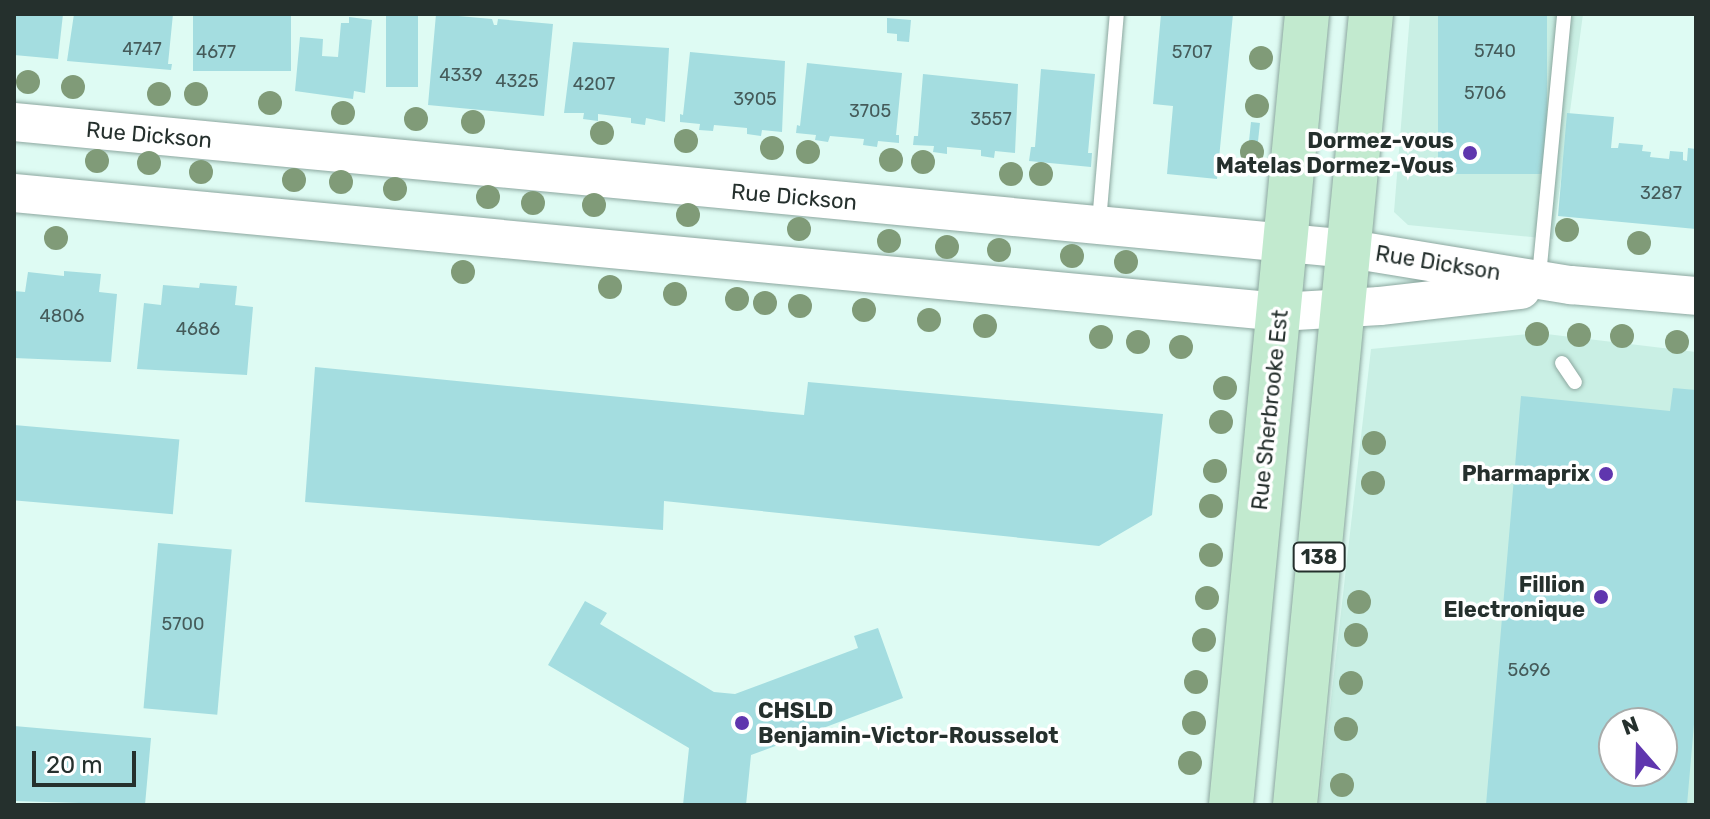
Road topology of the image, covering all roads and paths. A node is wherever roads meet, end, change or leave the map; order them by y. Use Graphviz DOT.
graph roads {
  1 [pos="1117,14"];
  2 [pos="1307,14"];
  3 [pos="1371,14"];
  4 [pos="1564,14"];
  5 [pos="14,122"];
  6 [pos="14,193"];
  7 [pos="1099,226"];
  8 [pos="1287,243"];
  9 [pos="1350,249"];
  10 [pos="1555,282"];
  11 [pos="1696,296"];
  12 [pos="1343,309"];
  13 [pos="1279,312"];
  14 [pos="1562,363"];
  15 [pos="1575,382"];
  16 [pos="1231,805"];
  17 [pos="1295,805"];
  1 -- 7 [label="lane"];
  2 -- 8 [label="main road, Rue Sherbrooke Est"];
  3 -- 9 [label="main road, 138"];
  4 -- 10 [label="lane"];
  5 -- 7 [label="main road, Rue Dickson"];
  6 -- 13 [label="main road, Rue Dickson"];
  7 -- 8 [label="main road, Rue Dickson"];
  8 -- 9 [label="main road, Rue Dickson"];
  8 -- 13 [label="main road, Rue Sherbrooke Est"];
  9 -- 10 [label="main road, Rue Dickson"];
  9 -- 12 [label="main road, 138"];
  10 -- 11 [label="main road, Rue Dickson"];
  10 -- 12 [label="main road, Rue Dickson"];
  12 -- 13 [label="main road, Rue Dickson"];
  12 -- 17 [label="main road, 138"];
  13 -- 16 [label="main road, Rue Sherbrooke Est"];
  14 -- 15 [label="lane"];
}
